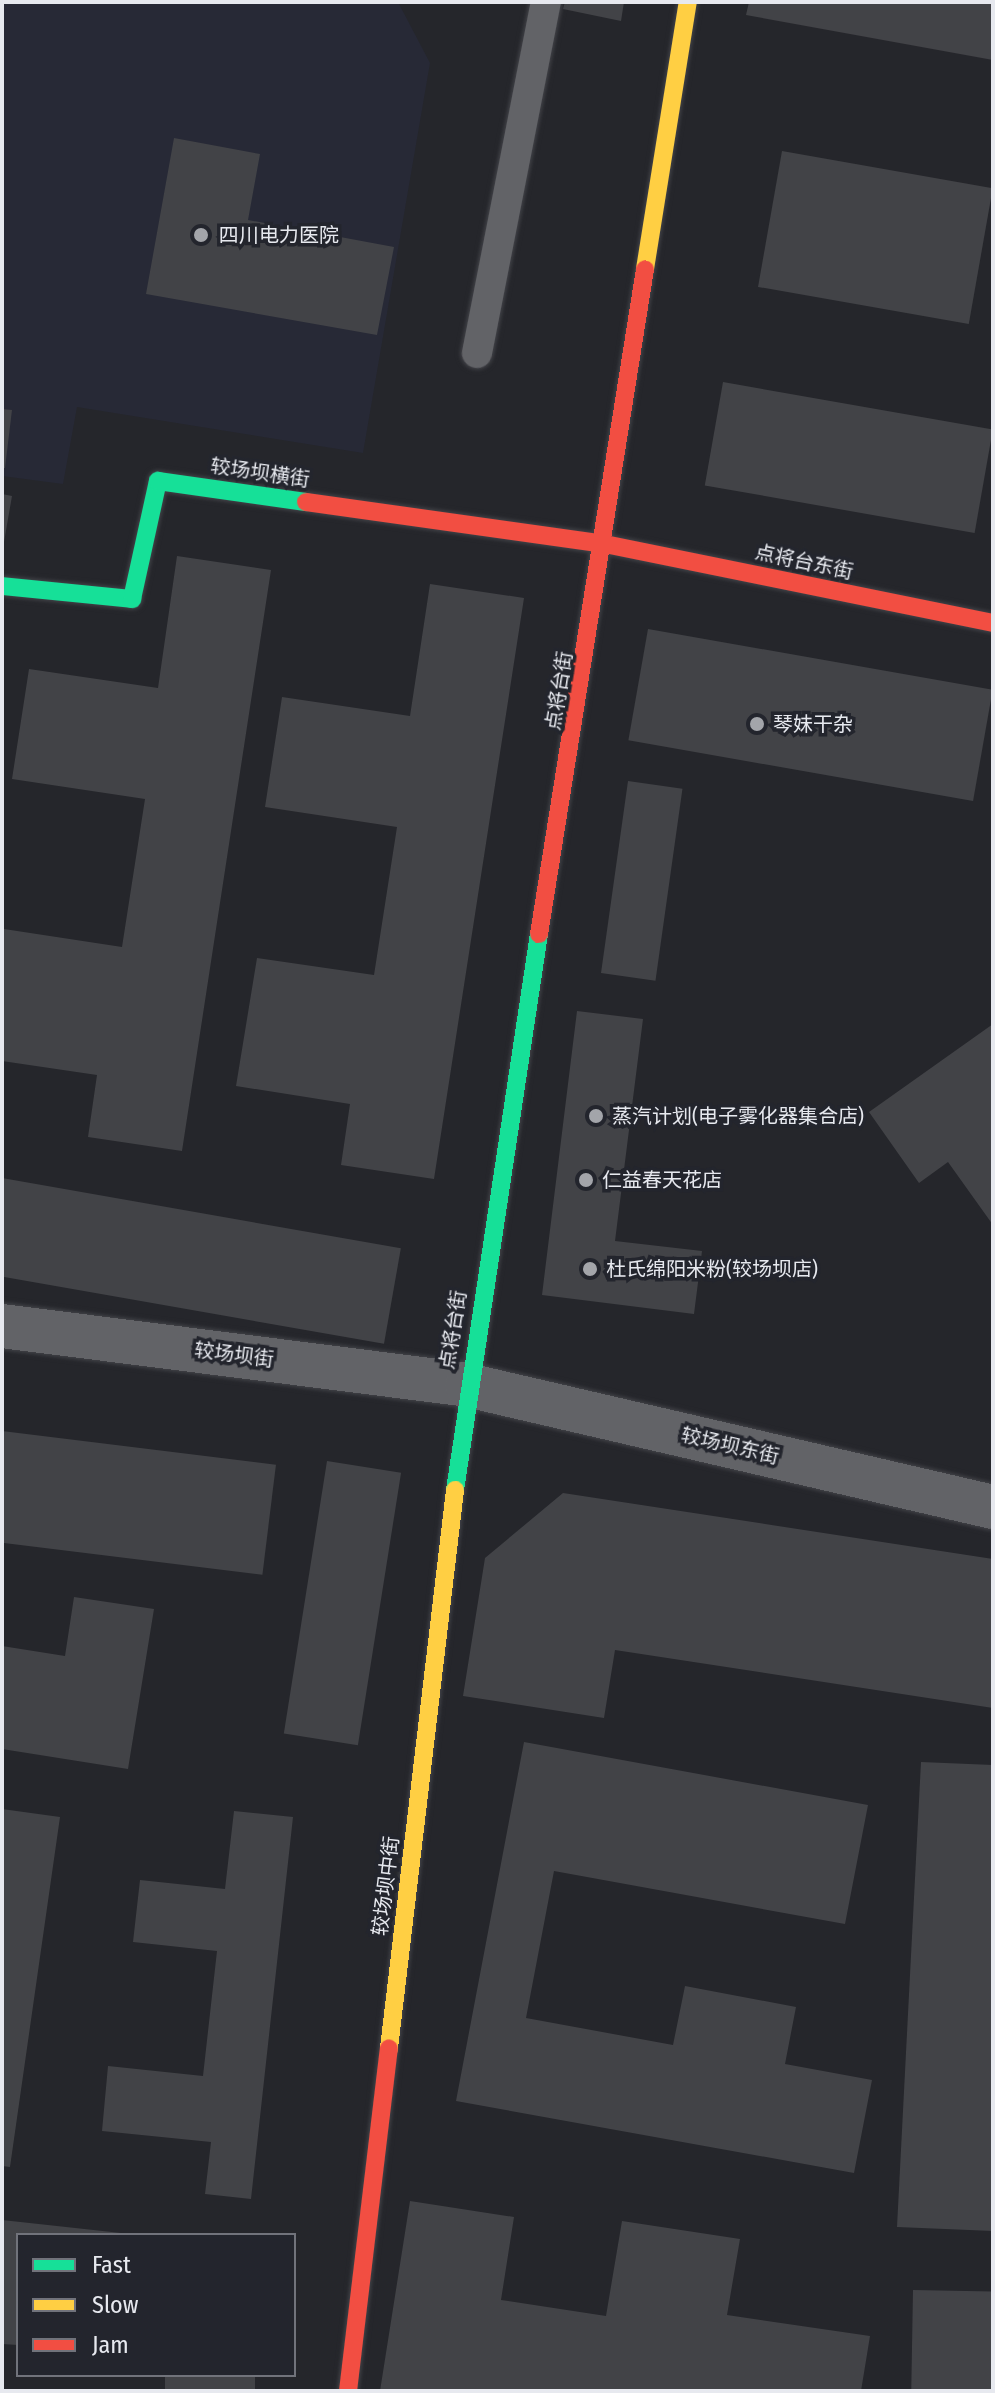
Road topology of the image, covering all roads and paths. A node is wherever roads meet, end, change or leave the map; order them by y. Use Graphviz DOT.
graph roads {
  1 [pos="546,2"];
  2 [pos="688,2"];
  3 [pos="477,353"];
  4 [pos="605,544"];
  5 [pos="2,586"];
  6 [pos="993,623"];
  7 [pos="2,1326"];
  8 [pos="467,1385"];
  9 [pos="993,1507"];
  10 [pos="348,2391"];
  1 -- 3 [label="lane"];
  2 -- 4 [label="street, 点将台街"];
  4 -- 5 [label="street, 较场坝横街"];
  4 -- 6 [label="street, 点将台东街"];
  4 -- 8 [label="street, 点将台街"];
  7 -- 8 [label="street, 较场坝街"];
  8 -- 9 [label="street, 较场坝东街"];
  8 -- 10 [label="street, 较场坝中街"];
}
